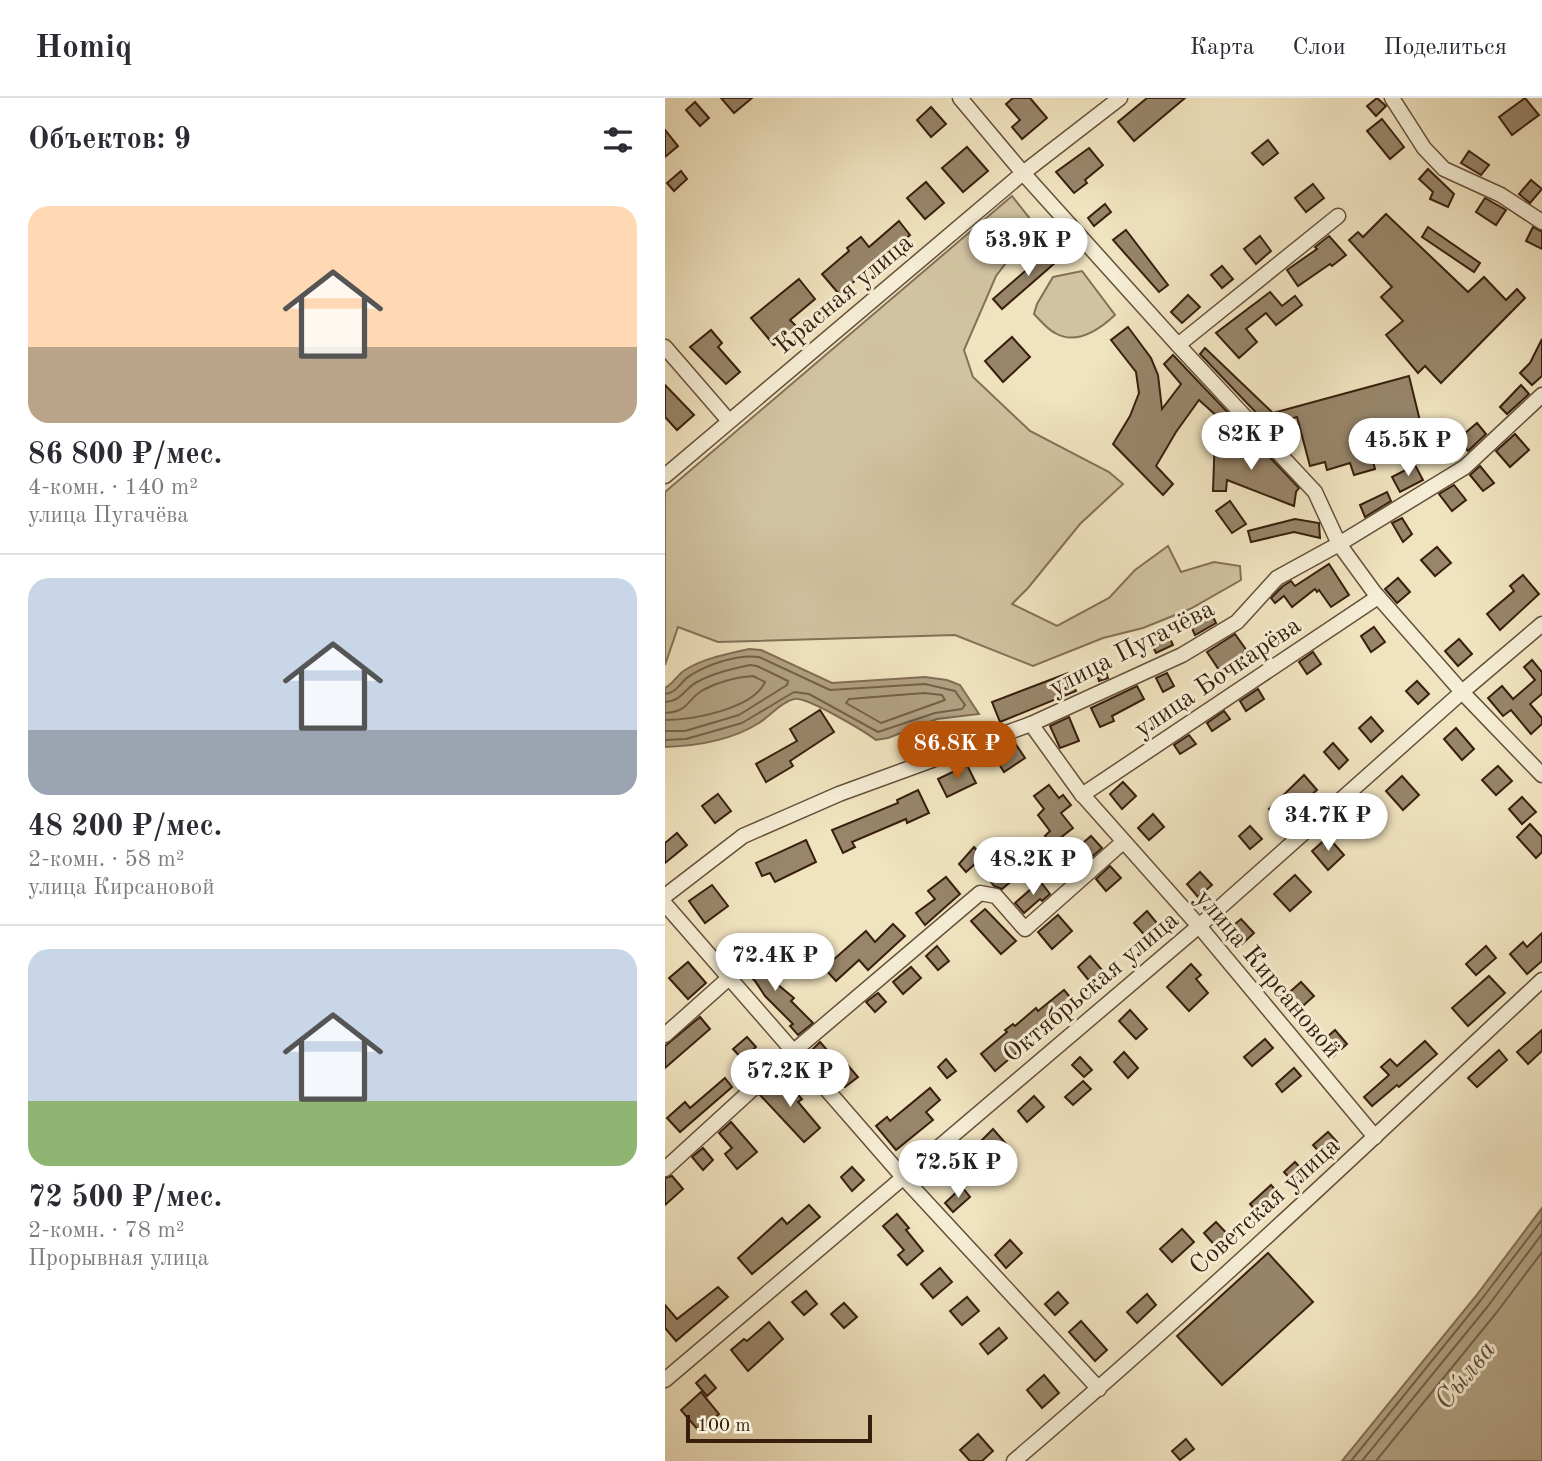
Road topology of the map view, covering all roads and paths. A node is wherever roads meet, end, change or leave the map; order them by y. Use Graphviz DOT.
graph roads {
  1 [pos="960,98"];
  2 [pos="1120,98"];
  3 [pos="1392,98"];
  4 [pos="1023,173"];
  5 [pos="1338,216"];
  6 [pos="1542,222"];
  7 [pos="1178,345"];
  8 [pos="665,347"];
  9 [pos="1542,395"];
  10 [pos="729,421"];
  11 [pos="665,475"];
  12 [pos="1339,544"];
  13 [pos="1378,597"];
  14 [pos="1542,624"];
  15 [pos="1462,692"];
  16 [pos="1031,724"];
  17 [pos="1542,775"];
  18 [pos="1083,795"];
  19 [pos="1123,842"];
  20 [pos="665,896"];
  21 [pos="665,904"];
  22 [pos="1199,926"];
  23 [pos="730,977"];
  24 [pos="1542,980"];
  25 [pos="665,1035"];
  26 [pos="794,1051"];
  27 [pos="1375,1136"];
  28 [pos="665,1169"];
  29 [pos="902,1176"];
  30 [pos="665,1380"];
  31 [pos="1099,1389"];
  32 [pos="1014,1461"];
  1 -- 4 [label="street"];
  2 -- 4 [label="street, Красная улица"];
  3 -- 6 [label="street"];
  4 -- 7 [label="street"];
  4 -- 10 [label="street, Красная улица"];
  5 -- 7 [label="street"];
  7 -- 12 [label="street"];
  8 -- 10 [label="street"];
  9 -- 12 [label="street, улица Пугачёва"];
  10 -- 11 [label="street, Красная улица"];
  12 -- 13 [label="street"];
  12 -- 16 [label="street, улица Пугачёва"];
  13 -- 15 [label="street"];
  13 -- 18 [label="street, улица Бочкарёва"];
  14 -- 15 [label="street, Октябрьская улица"];
  15 -- 17 [label="street"];
  15 -- 22 [label="street, Октябрьская улица"];
  16 -- 18 [label="street, улица Кирсановой"];
  16 -- 20 [label="street, улица Пугачёва"];
  18 -- 19 [label="street, улица Кирсановой"];
  19 -- 22 [label="street, улица Кирсановой"];
  19 -- 26 [label="street"];
  21 -- 23 [label="street"];
  22 -- 27 [label="street, улица Кирсановой"];
  22 -- 29 [label="street, Октябрьская улица"];
  23 -- 25 [label="street"];
  23 -- 26 [label="street"];
  24 -- 27 [label="street, Советская улица"];
  26 -- 28 [label="street"];
  26 -- 29 [label="street"];
  27 -- 31 [label="street, Советская улица"];
  29 -- 30 [label="street, Октябрьская улица"];
  29 -- 31 [label="street"];
  31 -- 32 [label="street, Советская улица"];
}
